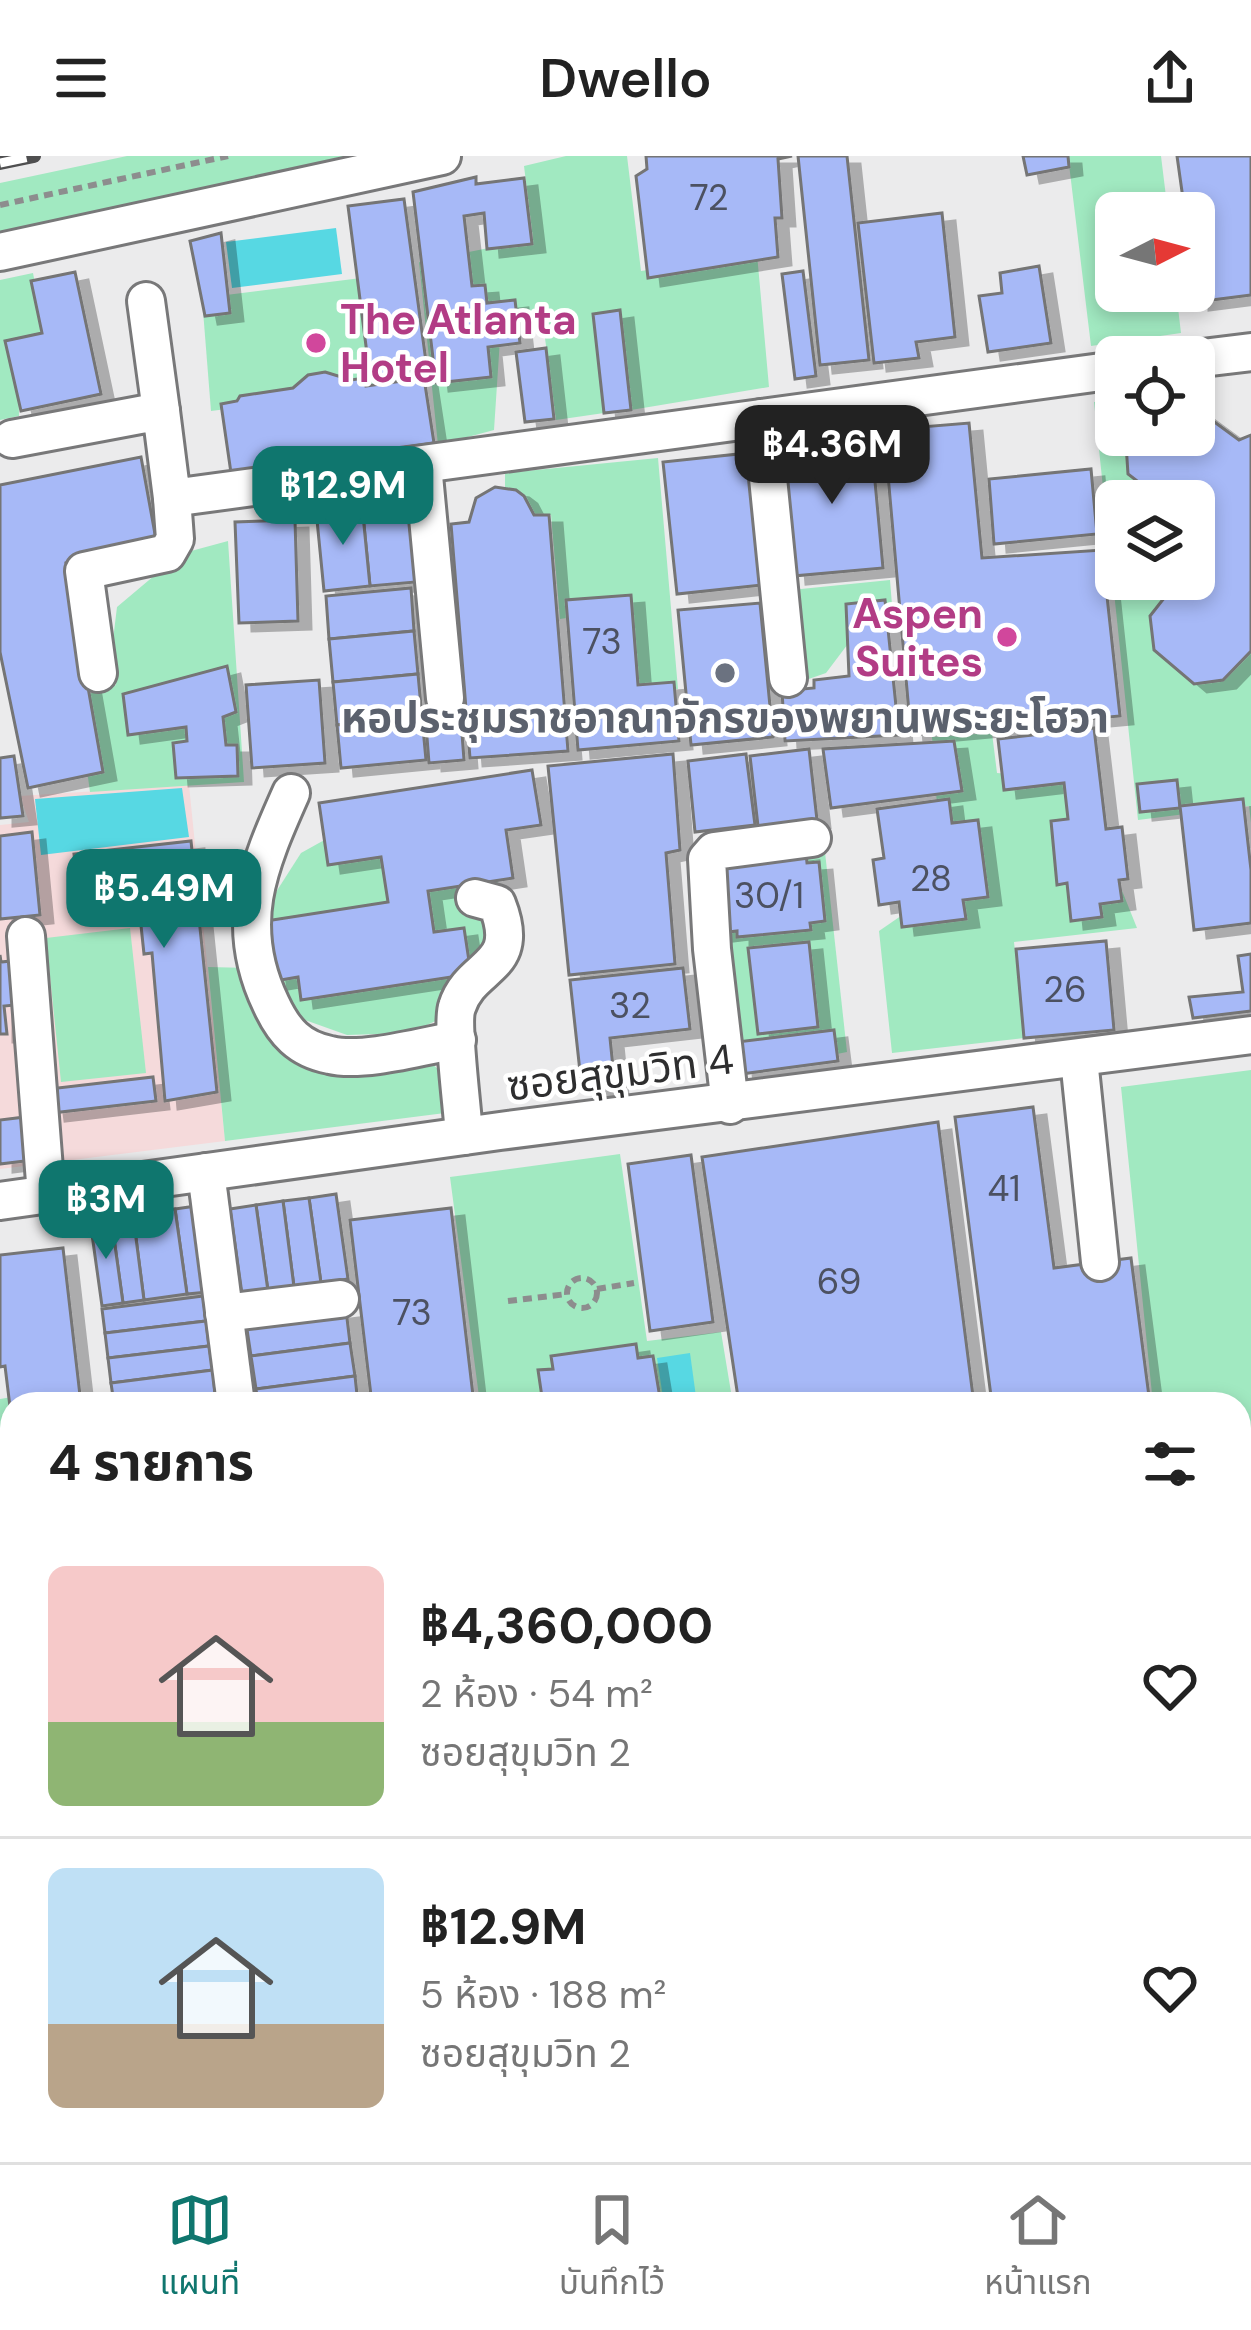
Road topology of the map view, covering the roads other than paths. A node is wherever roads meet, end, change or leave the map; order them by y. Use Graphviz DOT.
graph roads {
  1 [pos="442,156"];
  2 [pos="0,252"];
  3 [pos="146,301"];
  4 [pos="1251,352"];
  5 [pos="1215,356"];
  6 [pos="1095,373"];
  7 [pos="161,411"];
  8 [pos="762,418"];
  9 [pos="12,440"];
  10 [pos="423,464"];
  11 [pos="172,498"];
  12 [pos="98,673"];
  13 [pos="788,678"];
  14 [pos="445,698"];
  15 [pos="291,793"];
  16 [pos="812,838"];
  17 [pos="683,858"];
  18 [pos="475,898"];
  19 [pos="26,936"];
  20 [pos="1251,1035"];
  21 [pos="458,1040"];
  22 [pos="1079,1059"];
  23 [pos="718,1106"];
  24 [pos="464,1136"];
  25 [pos="206,1172"];
  26 [pos="46,1195"];
  27 [pos="0,1201"];
  28 [pos="1100,1262"];
  29 [pos="340,1299"];
  30 [pos="224,1313"];
  31 [pos="234,1392"];
  1 -- 2 [label="street"];
  3 -- 7 [label="street"];
  4 -- 5 [label="street"];
  6 -- 8 [label="street"];
  7 -- 9 [label="street"];
  7 -- 11 [label="street"];
  8 -- 10 [label="street"];
  8 -- 13 [label="street"];
  10 -- 11 [label="street"];
  10 -- 14 [label="street"];
  11 -- 12 [label="street"];
  15 -- 21 [label="street"];
  16 -- 23 [label="street"];
  17 -- 23 [label="street"];
  18 -- 21 [label="street"];
  19 -- 26 [label="street"];
  20 -- 22 [label="street, ซอยสุขุมวิท 4"];
  21 -- 24 [label="street"];
  22 -- 23 [label="street, ซอยสุขุมวิท 4"];
  22 -- 28 [label="street"];
  23 -- 24 [label="street, ซอยสุขุมวิท 4"];
  24 -- 25 [label="street, ซอยสุขุมวิท 4"];
  25 -- 26 [label="street, ซอยสุขุมวิท 4"];
  25 -- 30 [label="street"];
  26 -- 27 [label="street, ซอยสุขุมวิท 4"];
  29 -- 30 [label="street"];
  30 -- 31 [label="street"];
}
